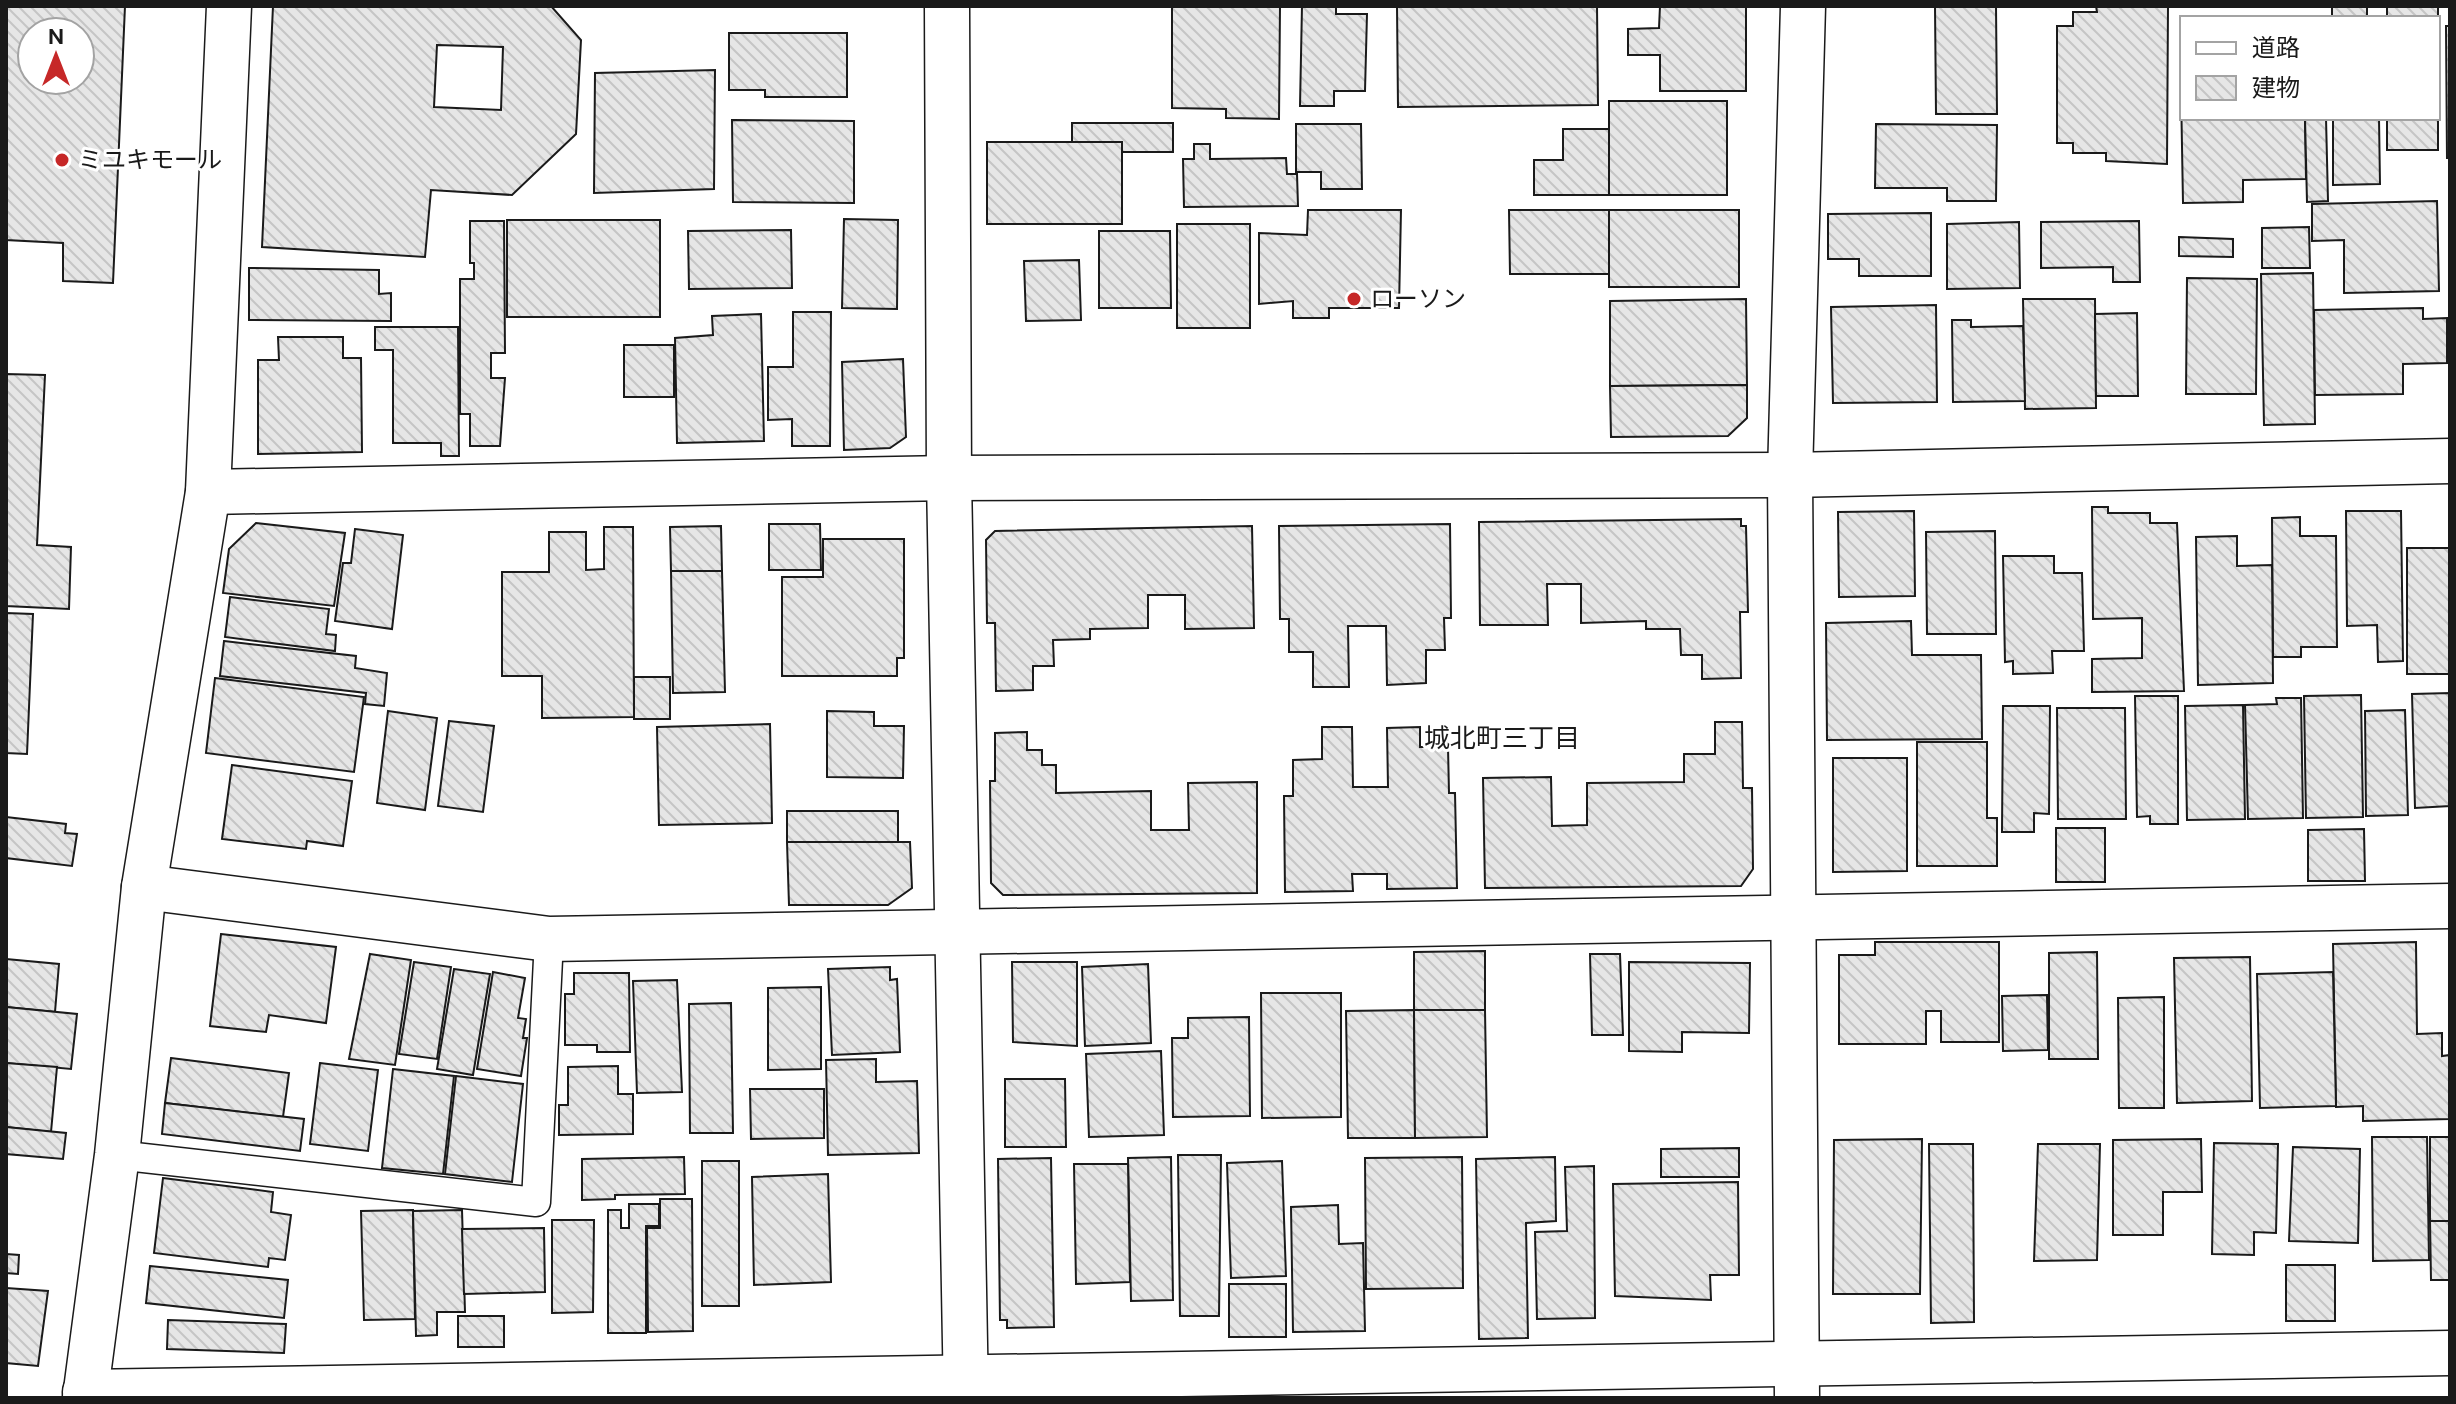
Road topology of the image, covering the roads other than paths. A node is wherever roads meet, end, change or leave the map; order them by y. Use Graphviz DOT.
graph roads {
  1 [pos="229,6"];
  2 [pos="947,6"];
  3 [pos="1803,6"];
  4 [pos="2450,461"];
  5 [pos="1790,475"];
  6 [pos="949,478"];
  7 [pos="208,492"];
  8 [pos="144,887"];
  9 [pos="2450,906"];
  10 [pos="1792,916"];
  11 [pos="959,929"];
  12 [pos="549,939"];
  13 [pos="117,1155"];
  14 [pos="2450,1353"];
  15 [pos="1797,1381"];
  16 [pos="966,1388"];
  17 [pos="85,1395"];
  1 -- 7 [label="street"];
  2 -- 6 [label="street"];
  3 -- 5 [label="street"];
  4 -- 5 [label="street"];
  5 -- 6 [label="street"];
  5 -- 10 [label="street"];
  6 -- 7 [label="street"];
  6 -- 11 [label="street"];
  7 -- 8 [label="street"];
  8 -- 12 [label="street"];
  8 -- 13 [label="street"];
  9 -- 10 [label="street"];
  10 -- 11 [label="street"];
  10 -- 15 [label="street"];
  11 -- 12 [label="street"];
  11 -- 16 [label="street"];
  12 -- 13 [label="lane"];
  13 -- 17 [label="street"];
  14 -- 15 [label="street"];
  15 -- 16 [label="street"];
  16 -- 17 [label="street"];
}
